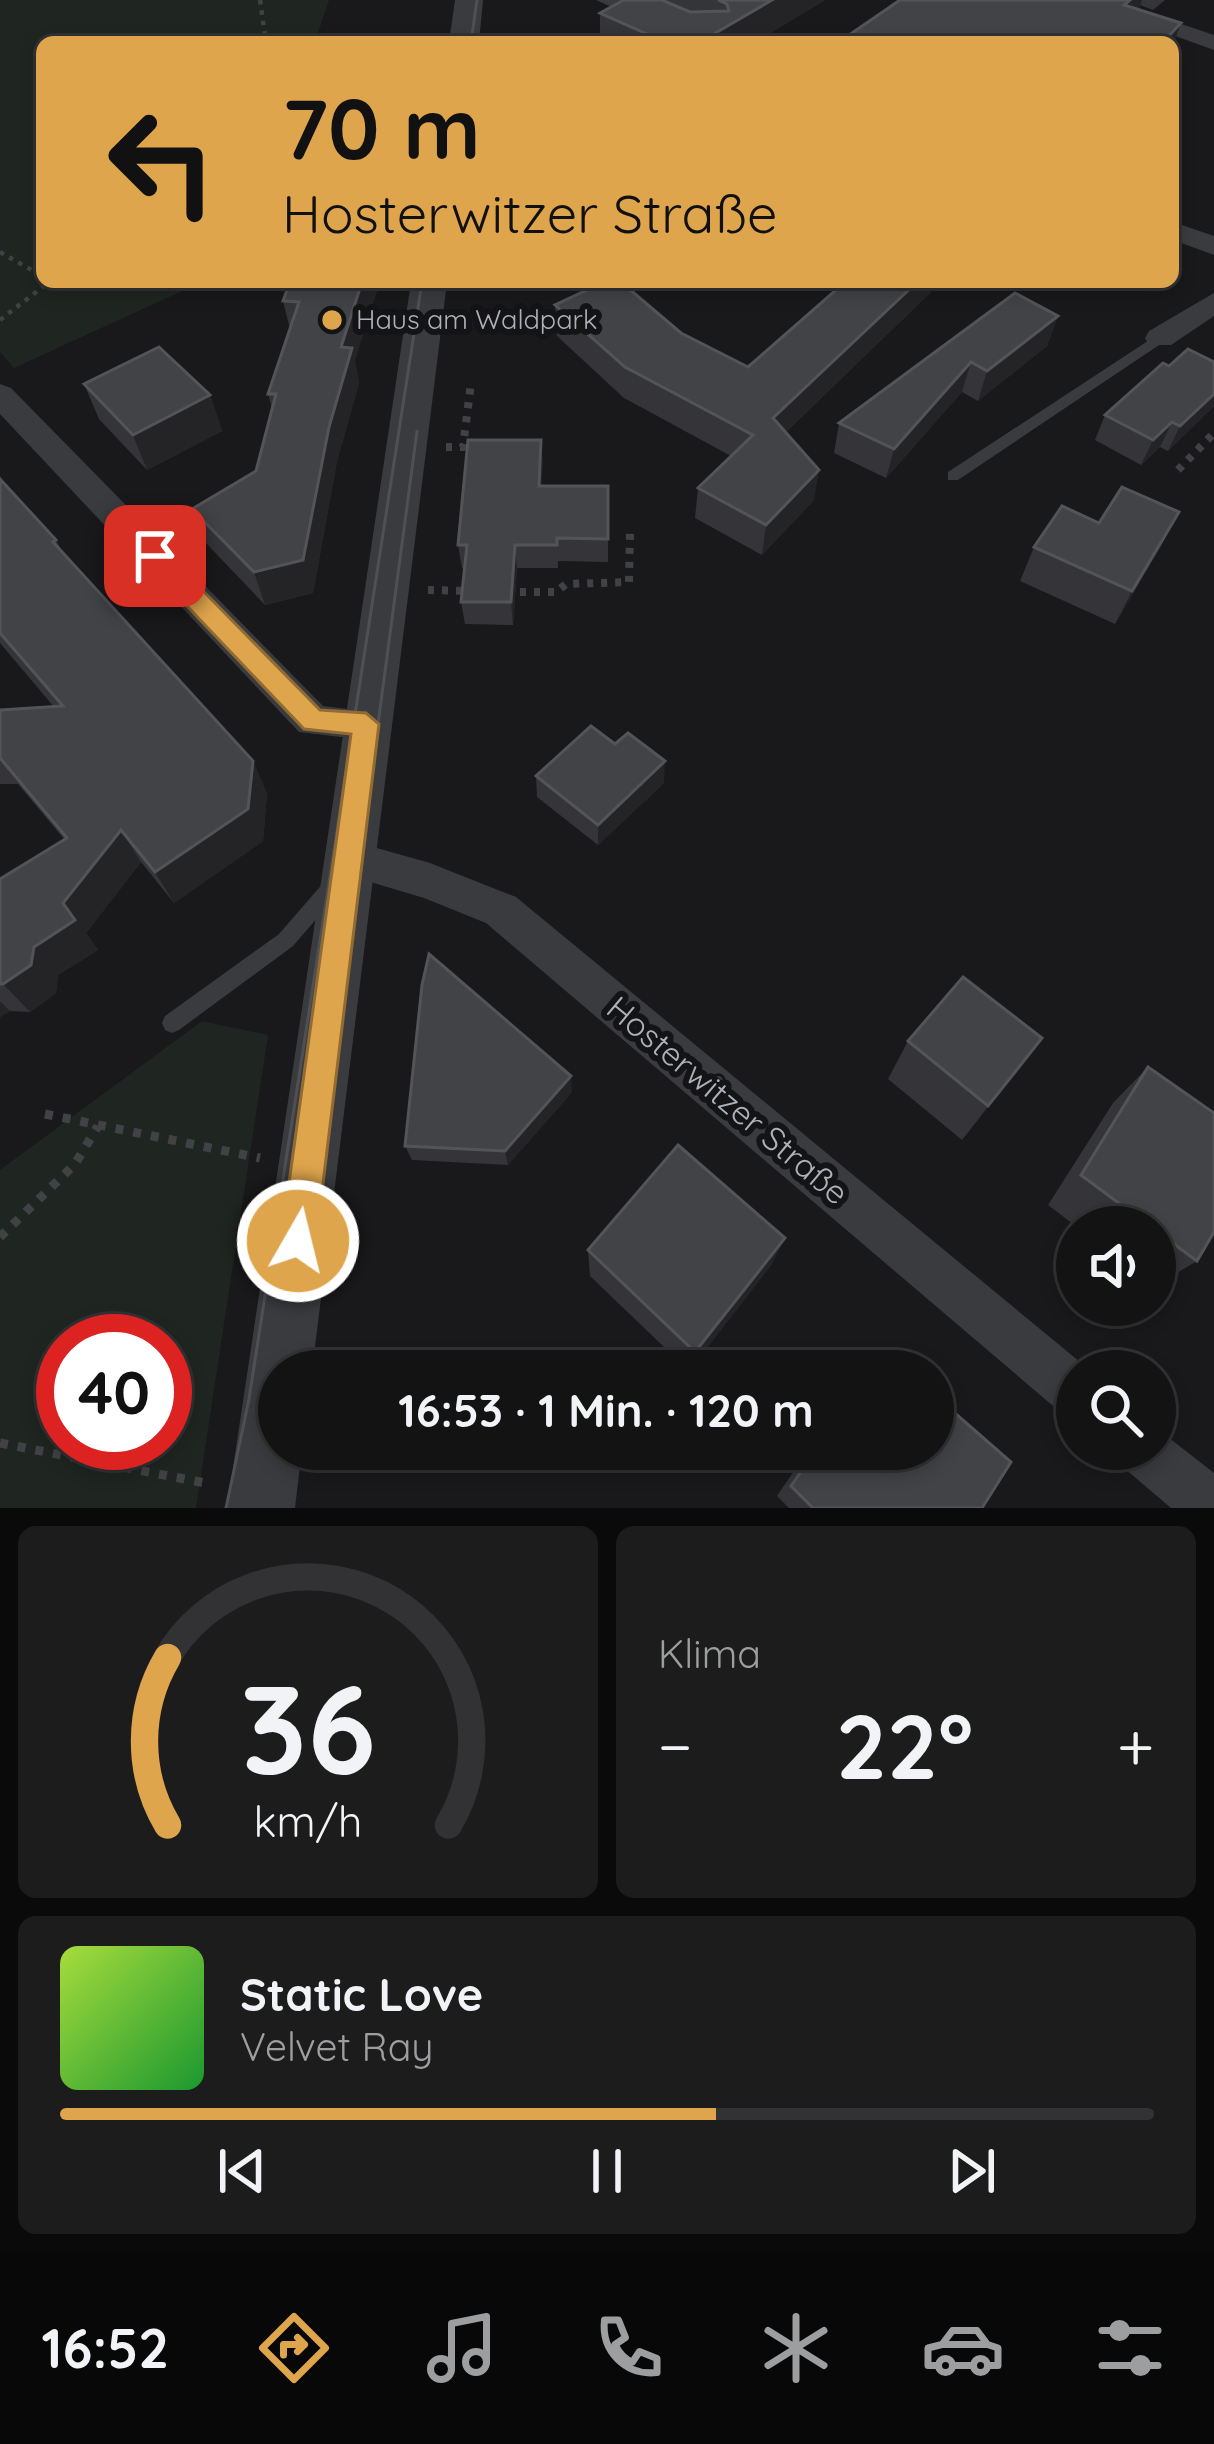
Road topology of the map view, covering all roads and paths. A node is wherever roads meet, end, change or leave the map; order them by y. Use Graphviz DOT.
graph roads {
  1 [pos="260,0"];
  2 [pos="470,0"];
  3 [pos="608,0"];
  4 [pos="1087,0"];
  5 [pos="265,36"];
  6 [pos="465,36"];
  7 [pos="696,36"];
  8 [pos="1214,43"];
  9 [pos="1179,232"];
  10 [pos="1214,246"];
  11 [pos="0,252"];
  12 [pos="36,273"];
  13 [pos="41,288"];
  14 [pos="428,288"];
  15 [pos="1214,302"];
  16 [pos="0,320"];
  17 [pos="1160,338"];
  18 [pos="1196,354"];
  19 [pos="0,395"];
  20 [pos="1214,434"];
  21 [pos="1178,470"];
  22 [pos="953,476"];
  23 [pos="631,532"];
  24 [pos="385,590"];
  25 [pos="366,724"];
  26 [pos="352,859"];
  27 [pos="172,1023"];
  28 [pos="45,1114"];
  29 [pos="98,1126"];
  30 [pos="309,1168"];
  31 [pos="0,1237"];
  32 [pos="284,1350"];
  33 [pos="1056,1375"];
  34 [pos="0,1443"];
  35 [pos="1168,1470"];
  36 [pos="262,1499"];
  37 [pos="1213,1508"];
  1 -- 5 [label="path"];
  2 -- 6 [label="street"];
  3 -- 7 [label="street"];
  4 -- 8 [label="street"];
  9 -- 10 [label="street"];
  11 -- 12 [label="path"];
  13 -- 16 [label="path"];
  14 -- 24 [label="street"];
  15 -- 17 [label="street"];
  17 -- 18 [label="street"];
  17 -- 22 [label="lane"];
  19 -- 25 [label="street"];
  20 -- 21 [label="path"];
  23 -- 24 [label="path"];
  24 -- 25 [label="street"];
  25 -- 26 [label="street"];
  26 -- 27 [label="lane"];
  26 -- 30 [label="street"];
  26 -- 33 [label="street, Hosterwitzer Straße"];
  28 -- 29 [label="path"];
  29 -- 30 [label="path"];
  29 -- 31 [label="path"];
  30 -- 32 [label="street"];
  34 -- 36 [label="path"];
  35 -- 37 [label="street"];
}
